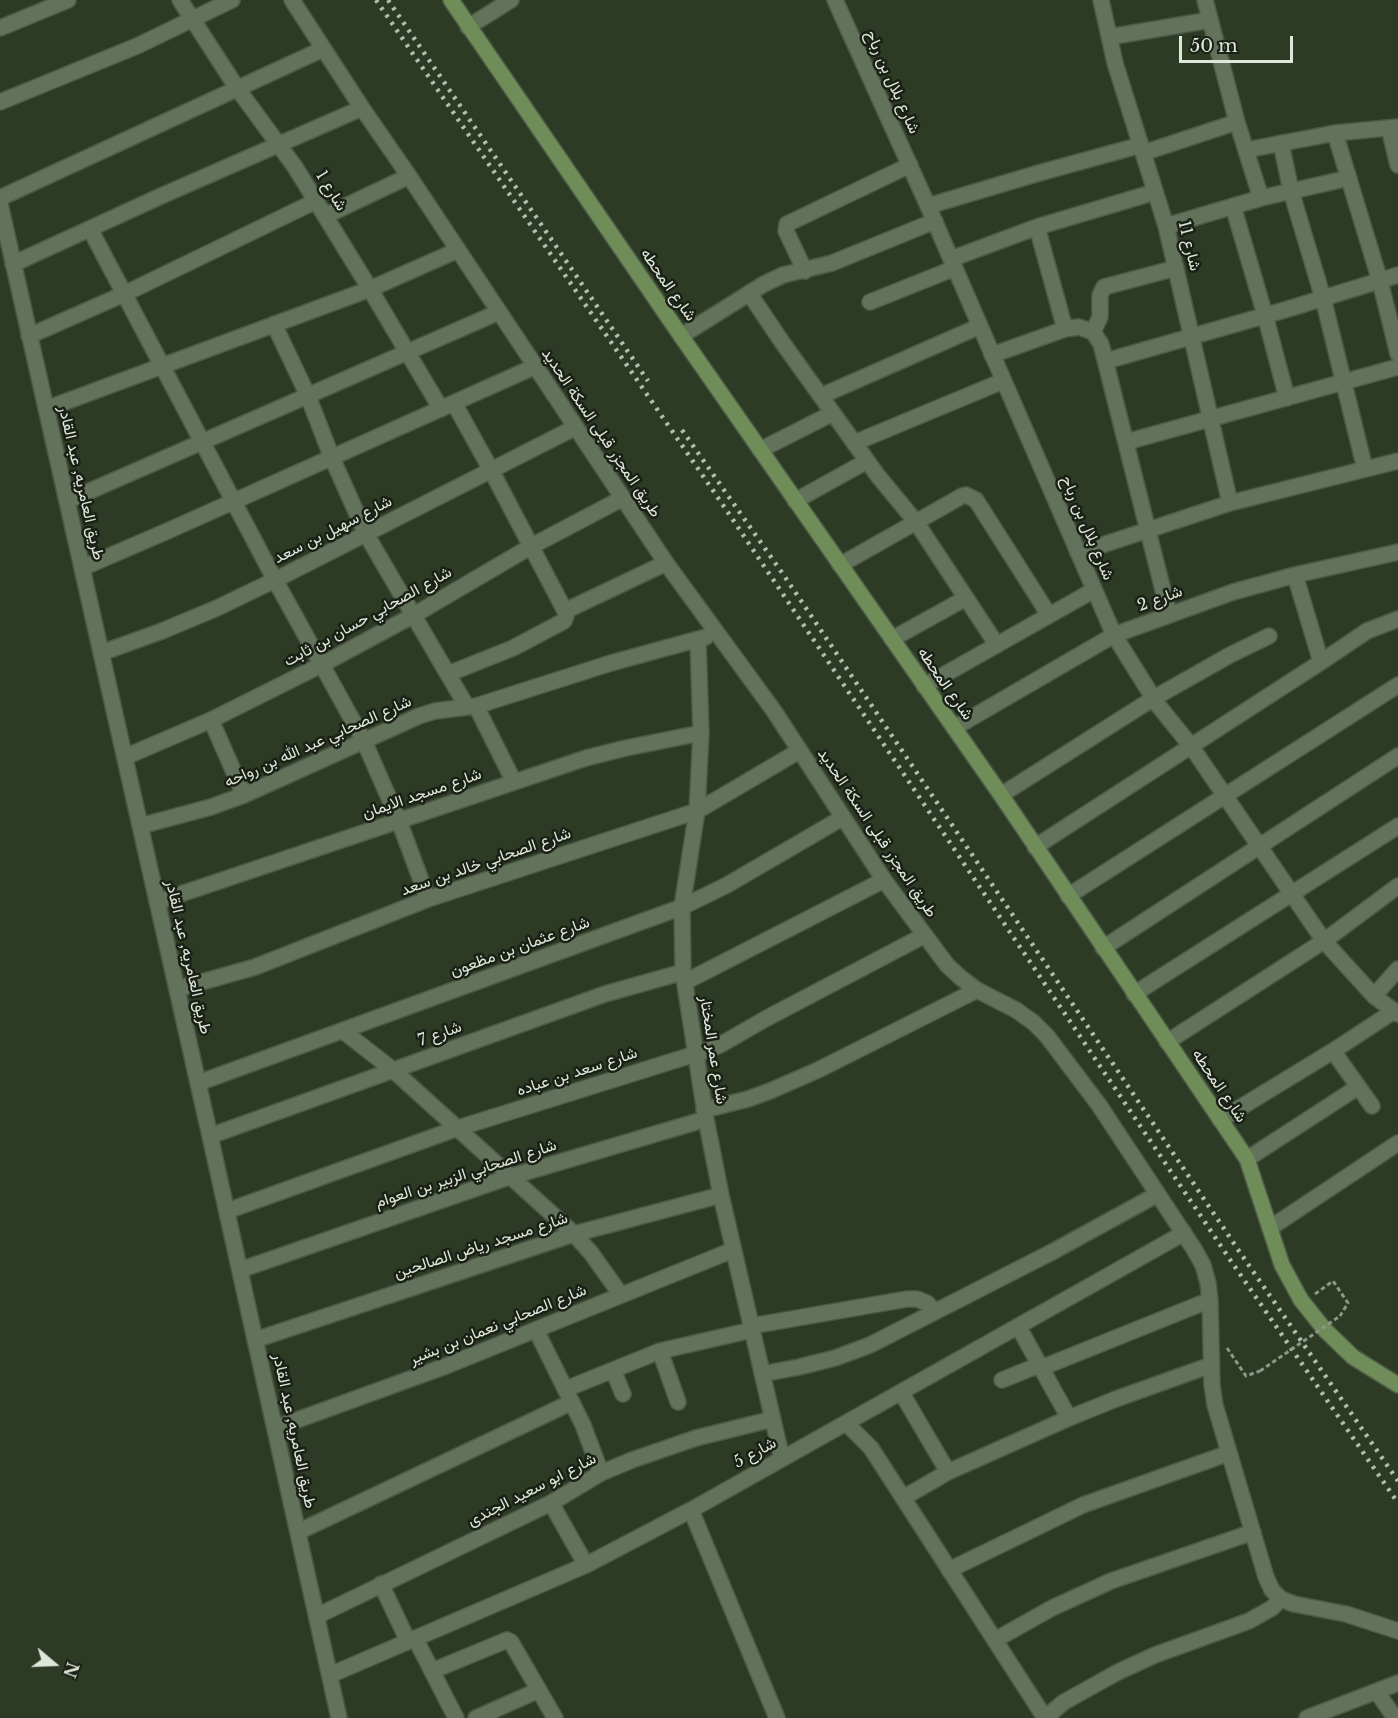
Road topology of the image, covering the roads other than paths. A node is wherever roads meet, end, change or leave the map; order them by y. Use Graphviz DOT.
graph roads {
  1 [pos="68,0"];
  2 [pos="180,0"];
  3 [pos="232,0"];
  4 [pos="292,0"];
  5 [pos="451,0"];
  6 [pos="511,0"];
  7 [pos="835,0"];
  8 [pos="1101,0"];
  9 [pos="1205,0"];
  10 [pos="192,20"];
  11 [pos="1210,20"];
  12 [pos="468,27"];
  13 [pos="0,28"];
  14 [pos="1109,37"];
  15 [pos="323,49"];
  16 [pos="237,88"];
  17 [pos="0,102"];
  18 [pos="362,108"];
  19 [pos="1238,122"];
  20 [pos="1394,127"];
  21 [pos="1335,133"];
  22 [pos="1281,143"];
  23 [pos="278,144"];
  24 [pos="1142,149"];
  25 [pos="1246,150"];
  26 [pos="910,165"];
  27 [pos="1398,165"];
  28 [pos="409,176"];
  29 [pos="1349,178"];
  30 [pos="1291,191"];
  31 [pos="1155,192"];
  32 [pos="0,198"];
  33 [pos="1261,198"];
  34 [pos="316,201"];
  35 [pos="0,204"];
  36 [pos="928,206"];
  37 [pos="1233,206"];
  38 [pos="325,216"];
  39 [pos="935,221"];
  40 [pos="1166,226"];
  41 [pos="1037,227"];
  42 [pos="90,229"];
  43 [pos="458,250"];
  44 [pos="14,264"];
  45 [pos="953,264"];
  46 [pos="1176,268"];
  47 [pos="805,271"];
  48 [pos="1398,275"];
  49 [pos="1380,280"];
  50 [pos="370,289"];
  51 [pos="749,293"];
  52 [pos="124,294"];
  53 [pos="1323,298"];
  54 [pos="870,302"];
  55 [pos="500,312"];
  56 [pos="1265,315"];
  57 [pos="274,324"];
  58 [pos="980,326"];
  59 [pos="1065,329"];
  60 [pos="1093,332"];
  61 [pos="29,336"];
  62 [pos="681,336"];
  63 [pos="1191,336"];
  64 [pos="408,352"];
  65 [pos="1398,354"];
  66 [pos="992,355"];
  67 [pos="1106,361"];
  68 [pos="162,366"];
  69 [pos="536,366"];
  70 [pos="1398,367"];
  71 [pos="1004,381"];
  72 [pos="1344,382"];
  73 [pos="308,396"];
  74 [pos="821,396"];
  75 [pos="1287,398"];
  76 [pos="448,406"];
  77 [pos="46,409"];
  78 [pos="833,413"];
  79 [pos="1211,419"];
  80 [pos="576,427"];
  81 [pos="202,442"];
  82 [pos="854,442"];
  83 [pos="1126,442"];
  84 [pos="760,450"];
  85 [pos="332,458"];
  86 [pos="867,461"];
  87 [pos="1398,461"];
  88 [pos="1365,469"];
  89 [pos="491,470"];
  90 [pos="623,498"];
  91 [pos="67,501"];
  92 [pos="795,501"];
  93 [pos="234,502"];
  94 [pos="1230,503"];
  95 [pos="915,522"];
  96 [pos="1148,530"];
  97 [pos="366,534"];
  98 [pos="530,547"];
  99 [pos="1398,552"];
  100 [pos="1078,553"];
  101 [pos="666,563"];
  102 [pos="840,565"];
  103 [pos="82,568"];
  104 [pos="1295,575"];
  105 [pos="275,580"];
  106 [pos="1094,590"];
  107 [pos="966,598"];
  108 [pos="565,611"];
  109 [pos="1169,614"];
  110 [pos="414,615"];
  111 [pos="1049,615"];
  112 [pos="1398,619"];
  113 [pos="718,634"];
  114 [pos="1114,635"];
  115 [pos="1269,636"];
  116 [pos="892,639"];
  117 [pos="698,640"];
  118 [pos="997,645"];
  119 [pos="101,653"];
  120 [pos="1321,662"];
  121 [pos="323,664"];
  122 [pos="448,674"];
  123 [pos="1398,685"];
  124 [pos="924,686"];
  125 [pos="1154,698"];
  126 [pos="472,707"];
  127 [pos="211,720"];
  128 [pos="954,728"];
  129 [pos="701,733"];
  130 [pos="364,741"];
  131 [pos="1191,746"];
  132 [pos="799,751"];
  133 [pos="1398,756"];
  134 [pos="124,757"];
  135 [pos="514,782"];
  136 [pos="244,795"];
  137 [pos="1001,795"];
  138 [pos="1225,796"];
  139 [pos="696,811"];
  140 [pos="842,818"];
  141 [pos="399,821"];
  142 [pos="140,826"];
  143 [pos="1398,826"];
  144 [pos="1259,846"];
  145 [pos="1035,847"];
  146 [pos="884,880"];
  147 [pos="1398,886"];
  148 [pos="1292,893"];
  149 [pos="1068,896"];
  150 [pos="428,899"];
  151 [pos="157,902"];
  152 [pos="682,907"];
  153 [pos="925,935"];
  154 [pos="1324,941"];
  155 [pos="1102,948"];
  156 [pos="1398,969"];
  157 [pos="684,977"];
  158 [pos="177,989"];
  159 [pos="976,990"];
  160 [pos="1134,994"];
  161 [pos="1374,996"];
  162 [pos="1396,1013"];
  163 [pos="343,1031"];
  164 [pos="1167,1042"];
  165 [pos="1333,1052"];
  166 [pos="696,1053"];
  167 [pos="393,1070"];
  168 [pos="198,1083"];
  169 [pos="1358,1087"];
  170 [pos="1372,1106"];
  171 [pos="705,1114"];
  172 [pos="1220,1120"];
  173 [pos="458,1128"];
  174 [pos="210,1136"];
  175 [pos="1398,1143"];
  176 [pos="1247,1158"];
  177 [pos="511,1176"];
  178 [pos="1158,1194"];
  179 [pos="721,1195"];
  180 [pos="227,1211"];
  181 [pos="1270,1228"];
  182 [pos="1184,1233"];
  183 [pos="573,1234"];
  184 [pos="733,1250"];
  185 [pos="240,1270"];
  186 [pos="621,1295"];
  187 [pos="1210,1300"];
  188 [pos="935,1311"];
  189 [pos="1018,1326"];
  190 [pos="752,1328"];
  191 [pos="536,1330"];
  192 [pos="255,1340"];
  193 [pos="660,1352"];
  194 [pos="1211,1365"];
  195 [pos="1040,1366"];
  196 [pos="613,1370"];
  197 [pos="762,1374"];
  198 [pos="1002,1380"];
  199 [pos="1398,1385"];
  200 [pos="901,1392"];
  201 [pos="623,1394"];
  202 [pos="569,1396"];
  203 [pos="678,1402"];
  204 [pos="1069,1418"];
  205 [pos="773,1419"];
  206 [pos="846,1422"];
  207 [pos="275,1428"];
  208 [pos="1229,1453"];
  209 [pos="782,1459"];
  210 [pos="948,1472"];
  211 [pos="601,1473"];
  212 [pos="903,1498"];
  213 [pos="551,1503"];
  214 [pos="691,1510"];
  215 [pos="298,1532"];
  216 [pos="1252,1532"];
  217 [pos="586,1565"];
  218 [pos="949,1570"];
  219 [pos="381,1584"];
  220 [pos="1281,1599"];
  221 [pos="316,1616"];
  222 [pos="1398,1631"];
  223 [pos="412,1639"];
  224 [pos="994,1640"];
  225 [pos="432,1671"];
  226 [pos="330,1675"];
  227 [pos="1398,1683"];
  228 [pos="539,1690"];
  229 [pos="1377,1692"];
  230 [pos="339,1718"];
  231 [pos="456,1718"];
  232 [pos="476,1718"];
  233 [pos="555,1718"];
  234 [pos="777,1718"];
  235 [pos="1045,1718"];
  236 [pos="1307,1718"];
  237 [pos="1395,1718"];
  1 -- 13 [label="street"];
  2 -- 10 [label="street, شارع 1"];
  3 -- 10 [label="street"];
  4 -- 15 [label="street, طريق المجزر قبلى السكة الحديد"];
  5 -- 12 [label="street, شارع المحطه"];
  6 -- 12 [label="street"];
  7 -- 26 [label="street, شارع بلال بن رباح"];
  8 -- 14 [label="street, شارع 11"];
  9 -- 11 [label="street"];
  10 -- 16 [label="street, شارع 1"];
  10 -- 17 [label="street"];
  11 -- 14 [label="street"];
  11 -- 19 [label="street"];
  12 -- 62 [label="street, شارع المحطه"];
  14 -- 24 [label="street, شارع 11"];
  15 -- 16 [label="street"];
  15 -- 18 [label="street, طريق المجزر قبلى السكة الحديد"];
  16 -- 23 [label="street, شارع 1"];
  16 -- 32 [label="street"];
  18 -- 23 [label="street"];
  18 -- 28 [label="street, طريق المجزر قبلى السكة الحديد"];
  19 -- 24 [label="street"];
  19 -- 25 [label="street"];
  20 -- 21 [label="street"];
  20 -- 27 [label="street"];
  21 -- 22 [label="street"];
  21 -- 29 [label="street"];
  22 -- 25 [label="street"];
  22 -- 30 [label="street"];
  23 -- 34 [label="street, شارع 1"];
  23 -- 42 [label="street"];
  24 -- 31 [label="street, شارع 11"];
  24 -- 36 [label="street"];
  25 -- 33 [label="street"];
  26 -- 36 [label="street, شارع بلال بن رباح"];
  26 -- 47 [label="street"];
  28 -- 38 [label="street"];
  28 -- 43 [label="street, طريق المجزر قبلى السكة الحديد"];
  29 -- 30 [label="street"];
  29 -- 49 [label="street"];
  30 -- 33 [label="street"];
  30 -- 53 [label="street"];
  31 -- 40 [label="street, شارع 11"];
  31 -- 41 [label="street"];
  33 -- 37 [label="street"];
  34 -- 38 [label="street, شارع 1"];
  34 -- 52 [label="street"];
  35 -- 44 [label="street, طريق العامريه, عبد القادر"];
  36 -- 39 [label="street, شارع بلال بن رباح"];
  37 -- 40 [label="street"];
  37 -- 56 [label="street"];
  38 -- 50 [label="street, شارع 1"];
  39 -- 45 [label="street, شارع بلال بن رباح"];
  39 -- 47 [label="street"];
  40 -- 46 [label="street, شارع 11"];
  41 -- 45 [label="street"];
  41 -- 59 [label="street"];
  42 -- 44 [label="street"];
  42 -- 52 [label="street"];
  43 -- 50 [label="street"];
  43 -- 55 [label="street, طريق المجزر قبلى السكة الحديد"];
  44 -- 61 [label="street, طريق العامريه, عبد القادر"];
  45 -- 54 [label="street"];
  45 -- 58 [label="street, شارع بلال بن رباح"];
  46 -- 60 [label="street"];
  46 -- 63 [label="street, شارع 11"];
  47 -- 51 [label="street"];
  48 -- 49 [label="street"];
  49 -- 53 [label="street"];
  49 -- 65 [label="street"];
  50 -- 57 [label="street"];
  50 -- 64 [label="street, شارع 1"];
  51 -- 62 [label="street"];
  51 -- 74 [label="street"];
  52 -- 61 [label="street"];
  52 -- 68 [label="street"];
  53 -- 56 [label="street"];
  53 -- 72 [label="street"];
  55 -- 64 [label="street"];
  55 -- 69 [label="street, طريق المجزر قبلى السكة الحديد"];
  56 -- 63 [label="street"];
  56 -- 75 [label="street"];
  57 -- 68 [label="street"];
  57 -- 73 [label="street"];
  58 -- 66 [label="street, شارع بلال بن رباح"];
  58 -- 74 [label="street"];
  59 -- 60 [label="street"];
  59 -- 66 [label="street"];
  60 -- 67 [label="street"];
  61 -- 77 [label="street, طريق العامريه, عبد القادر"];
  62 -- 84 [label="street, شارع المحطه"];
  63 -- 67 [label="street"];
  63 -- 79 [label="street, شارع 11"];
  64 -- 73 [label="street"];
  64 -- 76 [label="street, شارع 1"];
  66 -- 71 [label="street, شارع بلال بن رباح"];
  67 -- 83 [label="street"];
  68 -- 77 [label="street"];
  68 -- 81 [label="street"];
  69 -- 76 [label="street"];
  69 -- 80 [label="street, طريق المجزر قبلى السكة الحديد"];
  70 -- 72 [label="street"];
  71 -- 82 [label="street"];
  71 -- 100 [label="street, شارع بلال بن رباح"];
  72 -- 75 [label="street"];
  72 -- 88 [label="street"];
  73 -- 81 [label="street"];
  73 -- 85 [label="street"];
  74 -- 78 [label="street"];
  75 -- 79 [label="street"];
  76 -- 85 [label="street"];
  76 -- 89 [label="street, شارع 1"];
  77 -- 91 [label="street, طريق العامريه, عبد القادر"];
  78 -- 82 [label="street"];
  78 -- 84 [label="street"];
  79 -- 83 [label="street"];
  79 -- 94 [label="street, شارع 11"];
  80 -- 89 [label="street, شارع سهيل بن سعد"];
  80 -- 90 [label="street, طريق المجزر قبلى السكة الحديد"];
  81 -- 91 [label="street"];
  81 -- 93 [label="street"];
  82 -- 86 [label="street"];
  83 -- 96 [label="street"];
  84 -- 92 [label="street, شارع المحطه"];
  85 -- 93 [label="street"];
  85 -- 97 [label="street"];
  86 -- 92 [label="street"];
  86 -- 95 [label="street"];
  87 -- 88 [label="street"];
  88 -- 94 [label="street"];
  89 -- 97 [label="street, شارع سهيل بن سعد"];
  89 -- 98 [label="street, شارع 1"];
  90 -- 98 [label="street, شارع الصحابي حسان بن ثابت"];
  90 -- 101 [label="street, طريق المجزر قبلى السكة الحديد"];
  91 -- 103 [label="street, طريق العامريه, عبد القادر"];
  92 -- 102 [label="street, شارع المحطه"];
  93 -- 103 [label="street"];
  93 -- 105 [label="street"];
  94 -- 96 [label="street"];
  95 -- 102 [label="street"];
  95 -- 107 [label="street"];
  95 -- 111 [label="street"];
  96 -- 100 [label="street"];
  96 -- 109 [label="street"];
  97 -- 105 [label="street, شارع سهيل بن سعد"];
  97 -- 110 [label="street"];
  98 -- 108 [label="street, شارع 1"];
  98 -- 110 [label="street, شارع الصحابي حسان بن ثابت"];
  99 -- 104 [label="street, شارع 2"];
  100 -- 106 [label="street, شارع بلال بن رباح"];
  101 -- 108 [label="street"];
  101 -- 113 [label="street, طريق المجزر قبلى السكة الحديد"];
  102 -- 116 [label="street, شارع المحطه"];
  103 -- 119 [label="street, طريق العامريه, عبد القادر"];
  104 -- 109 [label="street, شارع 2"];
  104 -- 120 [label="street"];
  105 -- 119 [label="street, شارع سهيل بن سعد"];
  105 -- 121 [label="street"];
  106 -- 111 [label="street"];
  106 -- 114 [label="street, شارع بلال بن رباح"];
  107 -- 116 [label="street"];
  107 -- 118 [label="street"];
  108 -- 122 [label="street"];
  109 -- 114 [label="street, شارع 2"];
  110 -- 121 [label="street, شارع الصحابي حسان بن ثابت"];
  110 -- 122 [label="street"];
  111 -- 118 [label="street"];
  112 -- 120 [label="street"];
  113 -- 117 [label="street, شارع الصحابي عبد الله بن رواحه"];
  113 -- 132 [label="street, طريق المجزر قبلى السكة الحديد"];
  114 -- 125 [label="street, شارع بلال بن رباح"];
  114 -- 128 [label="street, شارع 2"];
  115 -- 125 [label="street"];
  116 -- 124 [label="street, شارع المحطه"];
  117 -- 126 [label="street, شارع الصحابي عبد الله بن رواحه"];
  117 -- 129 [label="street, شارع عمر المختار"];
  118 -- 124 [label="street"];
  119 -- 134 [label="street, طريق العامريه, عبد القادر"];
  120 -- 131 [label="street"];
  121 -- 127 [label="street, شارع الصحابي حسان بن ثابت"];
  121 -- 130 [label="street"];
  122 -- 126 [label="street"];
  123 -- 138 [label="street"];
  124 -- 128 [label="street, شارع المحطه"];
  125 -- 131 [label="street, شارع بلال بن رباح"];
  125 -- 137 [label="street"];
  126 -- 130 [label="street, شارع الصحابي عبد الله بن رواحه"];
  126 -- 135 [label="street"];
  127 -- 134 [label="street, شارع الصحابي حسان بن ثابت"];
  127 -- 136 [label="street"];
  128 -- 137 [label="street, شارع المحطه"];
  129 -- 135 [label="street, شارع مسجد الايمان"];
  129 -- 139 [label="street, شارع عمر المختار"];
  130 -- 136 [label="street, شارع الصحابي عبد الله بن رواحه"];
  130 -- 141 [label="street"];
  131 -- 138 [label="street, شارع بلال بن رباح"];
  131 -- 145 [label="street"];
  132 -- 139 [label="street, شارع الصحابي خالد بن سعد"];
  132 -- 140 [label="street, طريق المجزر قبلى السكة الحديد"];
  133 -- 144 [label="street"];
  134 -- 142 [label="street, طريق العامريه, عبد القادر"];
  135 -- 141 [label="street, شارع مسجد الايمان"];
  136 -- 142 [label="street, شارع الصحابي عبد الله بن رواحه"];
  137 -- 145 [label="street, شارع المحطه"];
  138 -- 144 [label="street, شارع بلال بن رباح"];
  138 -- 149 [label="street"];
  139 -- 150 [label="street, شارع الصحابي خالد بن سعد"];
  139 -- 152 [label="street, شارع عمر المختار"];
  140 -- 146 [label="street, طريق المجزر قبلى السكة الحديد"];
  140 -- 152 [label="street, شارع عثمان بن مظعون"];
  141 -- 150 [label="street"];
  141 -- 151 [label="street, شارع مسجد الايمان"];
  142 -- 151 [label="street, طريق العامريه, عبد القادر"];
  143 -- 148 [label="street"];
  144 -- 148 [label="street, شارع بلال بن رباح"];
  144 -- 155 [label="street"];
  145 -- 149 [label="street, شارع المحطه"];
  146 -- 153 [label="street, طريق المجزر قبلى السكة الحديد"];
  146 -- 157 [label="street, شارع 7"];
  147 -- 154 [label="street"];
  148 -- 154 [label="street, شارع بلال بن رباح"];
  148 -- 160 [label="street"];
  149 -- 155 [label="street, شارع المحطه"];
  150 -- 158 [label="street, شارع الصحابي خالد بن سعد"];
  151 -- 158 [label="street, طريق العامريه, عبد القادر"];
  152 -- 157 [label="street, شارع عمر المختار"];
  152 -- 163 [label="street, شارع عثمان بن مظعون"];
  153 -- 159 [label="street, طريق المجزر قبلى السكة الحديد"];
  153 -- 166 [label="street, شارع سعد بن عباده"];
  154 -- 161 [label="street, شارع بلال بن رباح"];
  154 -- 164 [label="street"];
  155 -- 160 [label="street, شارع المحطه"];
  156 -- 161 [label="street"];
  157 -- 166 [label="street, شارع عمر المختار"];
  157 -- 167 [label="street, شارع 7"];
  158 -- 168 [label="street, طريق العامريه, عبد القادر"];
  159 -- 171 [label="street, شارع الصحابي الزبير بن العوام"];
  159 -- 178 [label="street, طريق المجزر قبلى السكة الحديد"];
  160 -- 164 [label="street, شارع المحطه"];
  161 -- 162 [label="street, شارع بلال بن رباح"];
  162 -- 165 [label="street"];
  163 -- 167 [label="street"];
  163 -- 168 [label="street, شارع عثمان بن مظعون"];
  164 -- 172 [label="street, شارع المحطه"];
  165 -- 169 [label="street"];
  165 -- 172 [label="street"];
  166 -- 171 [label="street, شارع عمر المختار"];
  166 -- 173 [label="street, شارع سعد بن عباده"];
  167 -- 173 [label="street"];
  167 -- 174 [label="street, شارع 7"];
  168 -- 174 [label="street, طريق العامريه, عبد القادر"];
  169 -- 170 [label="street"];
  169 -- 176 [label="street"];
  171 -- 177 [label="street, شارع الصحابي الزبير بن العوام"];
  171 -- 179 [label="street, شارع عمر المختار"];
  172 -- 176 [label="street, شارع المحطه"];
  173 -- 177 [label="street"];
  173 -- 180 [label="street, شارع سعد بن عباده"];
  174 -- 180 [label="street, طريق العامريه, عبد القادر"];
  175 -- 181 [label="street"];
  176 -- 181 [label="street, شارع المحطه"];
  177 -- 183 [label="street"];
  177 -- 185 [label="street, شارع الصحابي الزبير بن العوام"];
  178 -- 182 [label="street, طريق المجزر قبلى السكة الحديد"];
  178 -- 188 [label="street"];
  179 -- 183 [label="street, شارع مسجد رياض الصالحين"];
  179 -- 184 [label="street, شارع عمر المختار"];
  180 -- 185 [label="street, طريق العامريه, عبد القادر"];
  181 -- 199 [label="street, شارع المحطه"];
  182 -- 187 [label="street, طريق المجزر قبلى السكة الحديد"];
  182 -- 189 [label="street, شارع 5"];
  183 -- 186 [label="street"];
  183 -- 192 [label="street, شارع مسجد رياض الصالحين"];
  184 -- 186 [label="street, شارع الصحابي نعمان بن بشير"];
  184 -- 190 [label="street, شارع عمر المختار"];
  185 -- 192 [label="street, طريق العامريه, عبد القادر"];
  186 -- 191 [label="street, شارع الصحابي نعمان بن بشير"];
  187 -- 194 [label="street, طريق المجزر قبلى السكة الحديد"];
  187 -- 195 [label="street"];
  188 -- 190 [label="street"];
  188 -- 197 [label="street"];
  189 -- 195 [label="street"];
  189 -- 200 [label="street, شارع 5"];
  190 -- 193 [label="street"];
  190 -- 197 [label="street, شارع عمر المختار"];
  191 -- 202 [label="street"];
  191 -- 207 [label="street, شارع الصحابي نعمان بن بشير"];
  192 -- 207 [label="street, طريق العامريه, عبد القادر"];
  193 -- 196 [label="street"];
  193 -- 203 [label="street"];
  194 -- 204 [label="street"];
  194 -- 208 [label="street, طريق المجزر قبلى السكة الحديد"];
  195 -- 198 [label="street"];
  195 -- 204 [label="street"];
  196 -- 201 [label="street"];
  196 -- 202 [label="street"];
  197 -- 205 [label="street, شارع عمر المختار"];
  200 -- 206 [label="street, شارع 5"];
  200 -- 210 [label="street"];
  202 -- 211 [label="street"];
  202 -- 215 [label="street"];
  204 -- 210 [label="street"];
  205 -- 209 [label="street, شارع عمر المختار"];
  205 -- 211 [label="street, شارع ابو سعيد الجندى"];
  206 -- 209 [label="street, شارع 5"];
  206 -- 212 [label="street"];
  207 -- 215 [label="street, طريق العامريه, عبد القادر"];
  208 -- 216 [label="street, طريق المجزر قبلى السكة الحديد"];
  208 -- 218 [label="street"];
  209 -- 214 [label="street, شارع 5"];
  210 -- 212 [label="street"];
  211 -- 213 [label="street, شارع ابو سعيد الجندى"];
  212 -- 218 [label="street"];
  213 -- 217 [label="street"];
  213 -- 219 [label="street, شارع ابو سعيد الجندى"];
  214 -- 217 [label="street, شارع 5"];
  214 -- 234 [label="street"];
  215 -- 221 [label="street, طريق العامريه, عبد القادر"];
  216 -- 220 [label="street, طريق المجزر قبلى السكة الحديد"];
  216 -- 224 [label="street"];
  217 -- 223 [label="street, شارع 5"];
  218 -- 224 [label="street"];
  219 -- 221 [label="street, شارع ابو سعيد الجندى"];
  219 -- 223 [label="street"];
  220 -- 222 [label="street"];
  220 -- 235 [label="street"];
  221 -- 226 [label="street, طريق العامريه, عبد القادر"];
  223 -- 225 [label="street"];
  223 -- 226 [label="street, شارع 5"];
  224 -- 235 [label="street"];
  225 -- 228 [label="street"];
  225 -- 231 [label="street"];
  226 -- 230 [label="street, طريق العامريه, عبد القادر"];
  227 -- 229 [label="street"];
  228 -- 232 [label="street"];
  228 -- 233 [label="street"];
  229 -- 236 [label="street"];
  229 -- 237 [label="street"];
}
